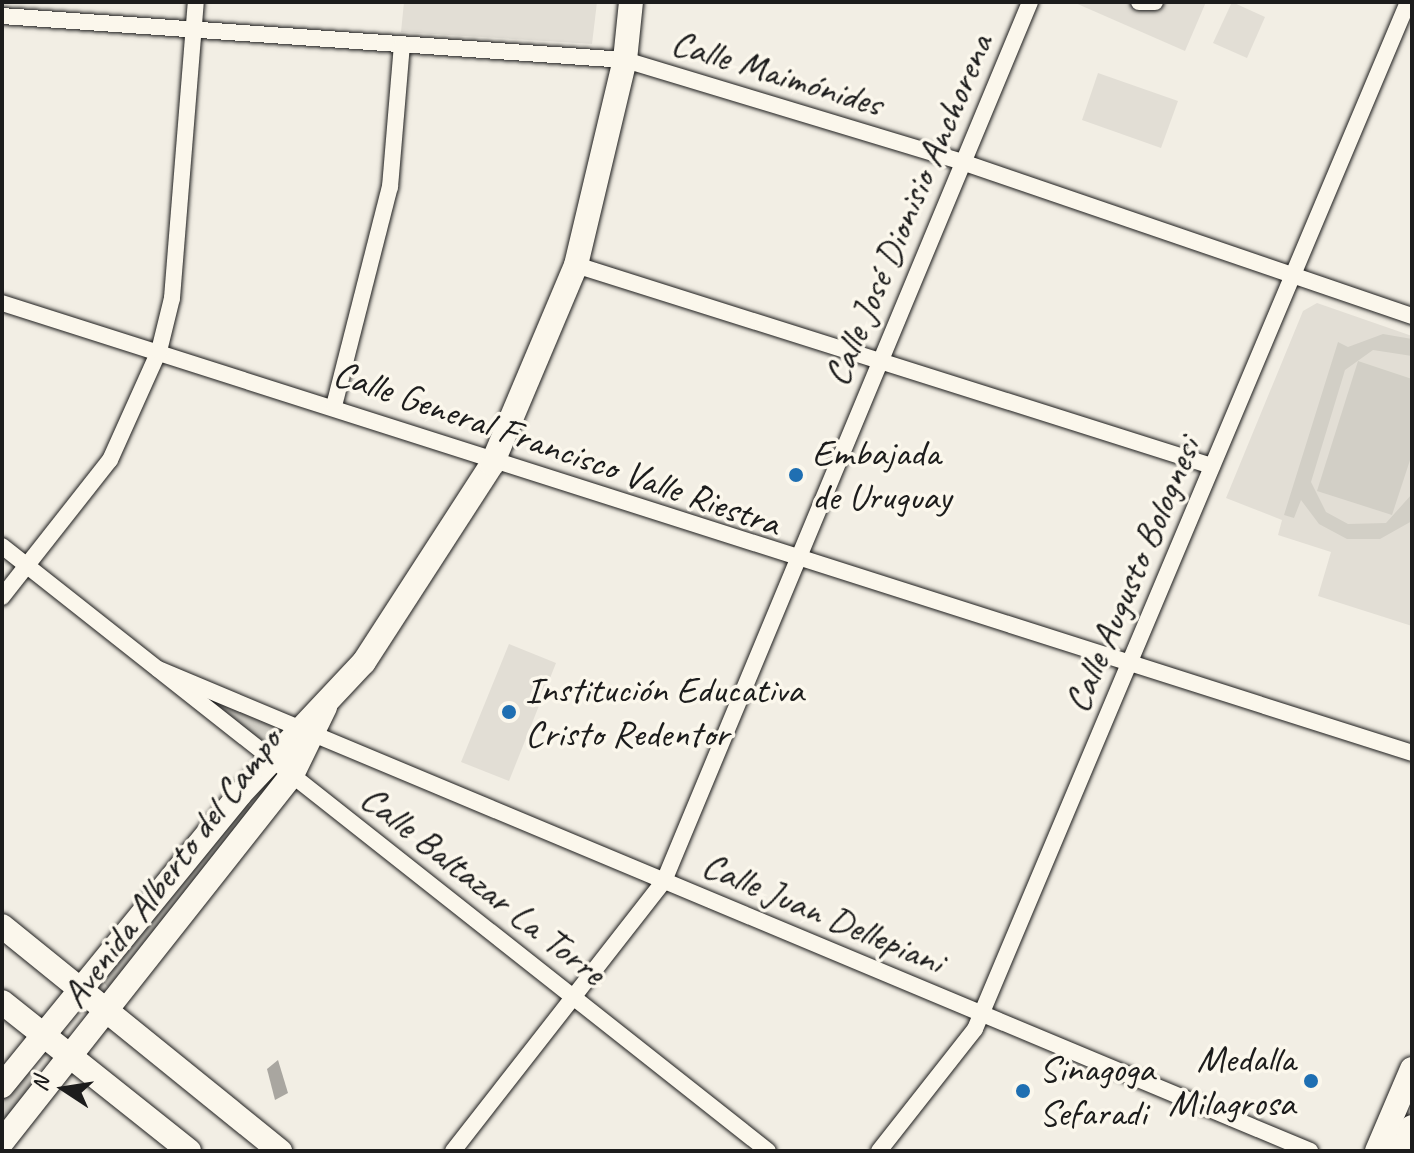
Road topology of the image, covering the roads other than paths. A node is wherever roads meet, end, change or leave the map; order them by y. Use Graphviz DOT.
graph roads {
  1 [pos="196,2"];
  2 [pos="631,2"];
  3 [pos="1030,2"];
  4 [pos="1139,2"];
  5 [pos="1155,2"];
  6 [pos="1408,2"];
  7 [pos="2,16"];
  8 [pos="194,28"];
  9 [pos="402,45"];
  10 [pos="625,60"];
  11 [pos="962,162"];
  12 [pos="576,265"];
  13 [pos="1292,277"];
  14 [pos="2,303"];
  15 [pos="1412,316"];
  16 [pos="159,351"];
  17 [pos="880,361"];
  18 [pos="334,406"];
  19 [pos="492,464"];
  20 [pos="1212,466"];
  21 [pos="2,546"];
  22 [pos="793,561"];
  23 [pos="27,565"];
  24 [pos="2,597"];
  25 [pos="1129,664"];
  26 [pos="158,669"];
  27 [pos="311,729"];
  28 [pos="1412,753"];
  29 [pos="272,758"];
  30 [pos="292,775"];
  31 [pos="664,881"];
  32 [pos="2,926"];
  33 [pos="79,989"];
  34 [pos="575,999"];
  35 [pos="2,1002"];
  36 [pos="108,1012"];
  37 [pos="982,1014"];
  38 [pos="43,1035"];
  39 [pos="72,1057"];
  40 [pos="1412,1069"];
  41 [pos="2,1086"];
  42 [pos="1412,1127"];
  43 [pos="2,1142"];
  44 [pos="189,1151"];
  45 [pos="280,1151"];
  46 [pos="453,1151"];
  47 [pos="768,1151"];
  48 [pos="879,1151"];
  49 [pos="1310,1151"];
  50 [pos="1377,1151"];
  51 [pos="1402,1151"];
  1 -- 8 [label="street"];
  2 -- 10 [label="main road, Avenida Alberto del Campo"];
  3 -- 11 [label="street, Calle José Dionisio Anchorena"];
  4 -- 5 [label="street"];
  6 -- 13 [label="street, Calle Augusto Bolognesi"];
  7 -- 8 [label="street, Calle Maimónides"];
  8 -- 9 [label="street, Calle Maimónides"];
  8 -- 16 [label="street"];
  9 -- 10 [label="street, Calle Maimónides"];
  9 -- 18 [label="street"];
  10 -- 11 [label="street, Calle Maimónides"];
  10 -- 12 [label="main road, Avenida Alberto del Campo"];
  11 -- 13 [label="street, Calle Maimónides"];
  11 -- 17 [label="street, Calle José Dionisio Anchorena"];
  12 -- 17 [label="street"];
  12 -- 19 [label="main road, Avenida Alberto del Campo"];
  13 -- 15 [label="street, Calle Maimónides"];
  13 -- 20 [label="street, Calle Augusto Bolognesi"];
  14 -- 16 [label="street, Calle General Francisco Valle Riestra"];
  16 -- 18 [label="street, Calle General Francisco Valle Riestra"];
  16 -- 23 [label="street"];
  17 -- 20 [label="street"];
  17 -- 22 [label="street, Calle José Dionisio Anchorena"];
  18 -- 19 [label="street, Calle General Francisco Valle Riestra"];
  19 -- 22 [label="street, Calle General Francisco Valle Riestra"];
  19 -- 27 [label="main road, Avenida Alberto del Campo"];
  20 -- 25 [label="street, Calle Augusto Bolognesi"];
  21 -- 23 [label="street, Calle Baltazar La Torre"];
  22 -- 25 [label="street, Calle General Francisco Valle Riestra"];
  22 -- 31 [label="street, Calle José Dionisio Anchorena"];
  23 -- 24 [label="street"];
  23 -- 26 [label="street, Calle Baltazar La Torre"];
  25 -- 28 [label="street, Calle General Francisco Valle Riestra"];
  25 -- 37 [label="street, Calle Augusto Bolognesi"];
  26 -- 27 [label="street, Calle Baltazar La Torre"];
  26 -- 29 [label="street, Calle Baltazar La Torre"];
  27 -- 29 [label="main road, Avenida Alberto del Campo"];
  27 -- 30 [label="main road, Avenida Alberto del Campo"];
  27 -- 31 [label="street, Calle Juan Dellepiani"];
  29 -- 30 [label="street, Calle Baltazar La Torre"];
  29 -- 33 [label="main road, Avenida Alberto del Campo"];
  30 -- 34 [label="street, Calle Baltazar La Torre"];
  30 -- 36 [label="main road, Avenida Alberto del Campo"];
  31 -- 34 [label="street, Calle José Dionisio Anchorena"];
  31 -- 37 [label="street, Calle Juan Dellepiani"];
  32 -- 33 [label="main road"];
  33 -- 36 [label="main road"];
  33 -- 38 [label="main road, Avenida Alberto del Campo"];
  34 -- 46 [label="street, Calle José Dionisio Anchorena"];
  34 -- 47 [label="street, Calle Baltazar La Torre"];
  35 -- 38 [label="main road"];
  36 -- 39 [label="main road, Avenida Alberto del Campo"];
  36 -- 45 [label="main road"];
  37 -- 48 [label="street, Calle Augusto Bolognesi"];
  37 -- 49 [label="street, Calle Juan Dellepiani"];
  38 -- 39 [label="main road"];
  38 -- 41 [label="main road, Avenida Alberto del Campo"];
  39 -- 43 [label="main road, Avenida Alberto del Campo"];
  39 -- 44 [label="main road"];
  40 -- 50 [label="main road"];
  42 -- 51 [label="main road"];
}
